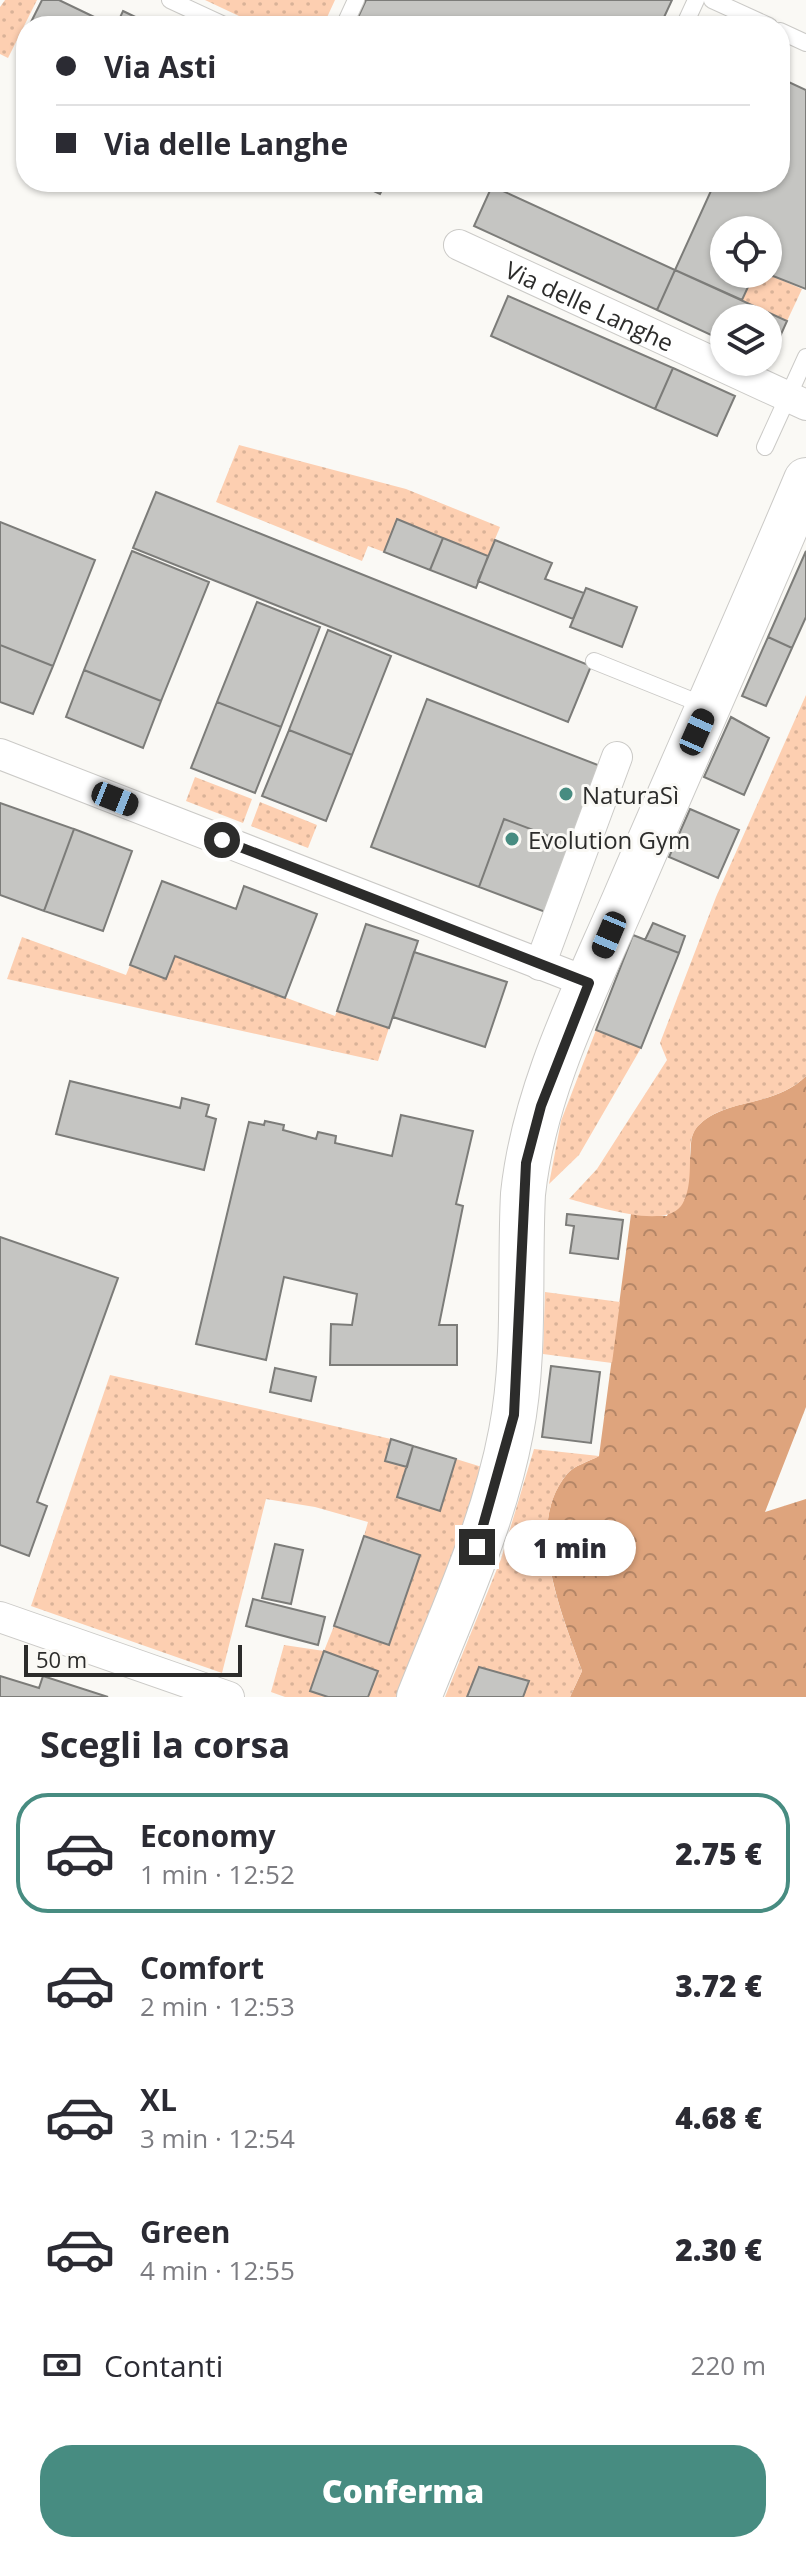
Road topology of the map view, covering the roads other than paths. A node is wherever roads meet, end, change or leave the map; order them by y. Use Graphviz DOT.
graph roads {
  1 [pos="170,0"];
  2 [pos="712,0"];
  3 [pos="204,16"];
  4 [pos="747,16"];
  5 [pos="459,245"];
  6 [pos="806,357"];
  7 [pos="797,401"];
  8 [pos="765,447"];
  9 [pos="806,480"];
  10 [pos="594,661"];
  11 [pos="708,707"];
  12 [pos="0,754"];
  13 [pos="617,757"];
  14 [pos="540,965"];
  15 [pos="589,983"];
  16 [pos="0,1617"];
  17 [pos="229,1697"];
  18 [pos="419,1697"];
  1 -- 3 [label="lane"];
  2 -- 4 [label="lane"];
  5 -- 7 [label="street, Via delle Langhe"];
  6 -- 7 [label="lane"];
  7 -- 8 [label="lane"];
  9 -- 11 [label="main road"];
  10 -- 11 [label="lane"];
  11 -- 15 [label="main road"];
  12 -- 14 [label="street"];
  13 -- 14 [label="street"];
  14 -- 15 [label="street"];
  15 -- 18 [label="main road"];
  16 -- 17 [label="street"];
}
